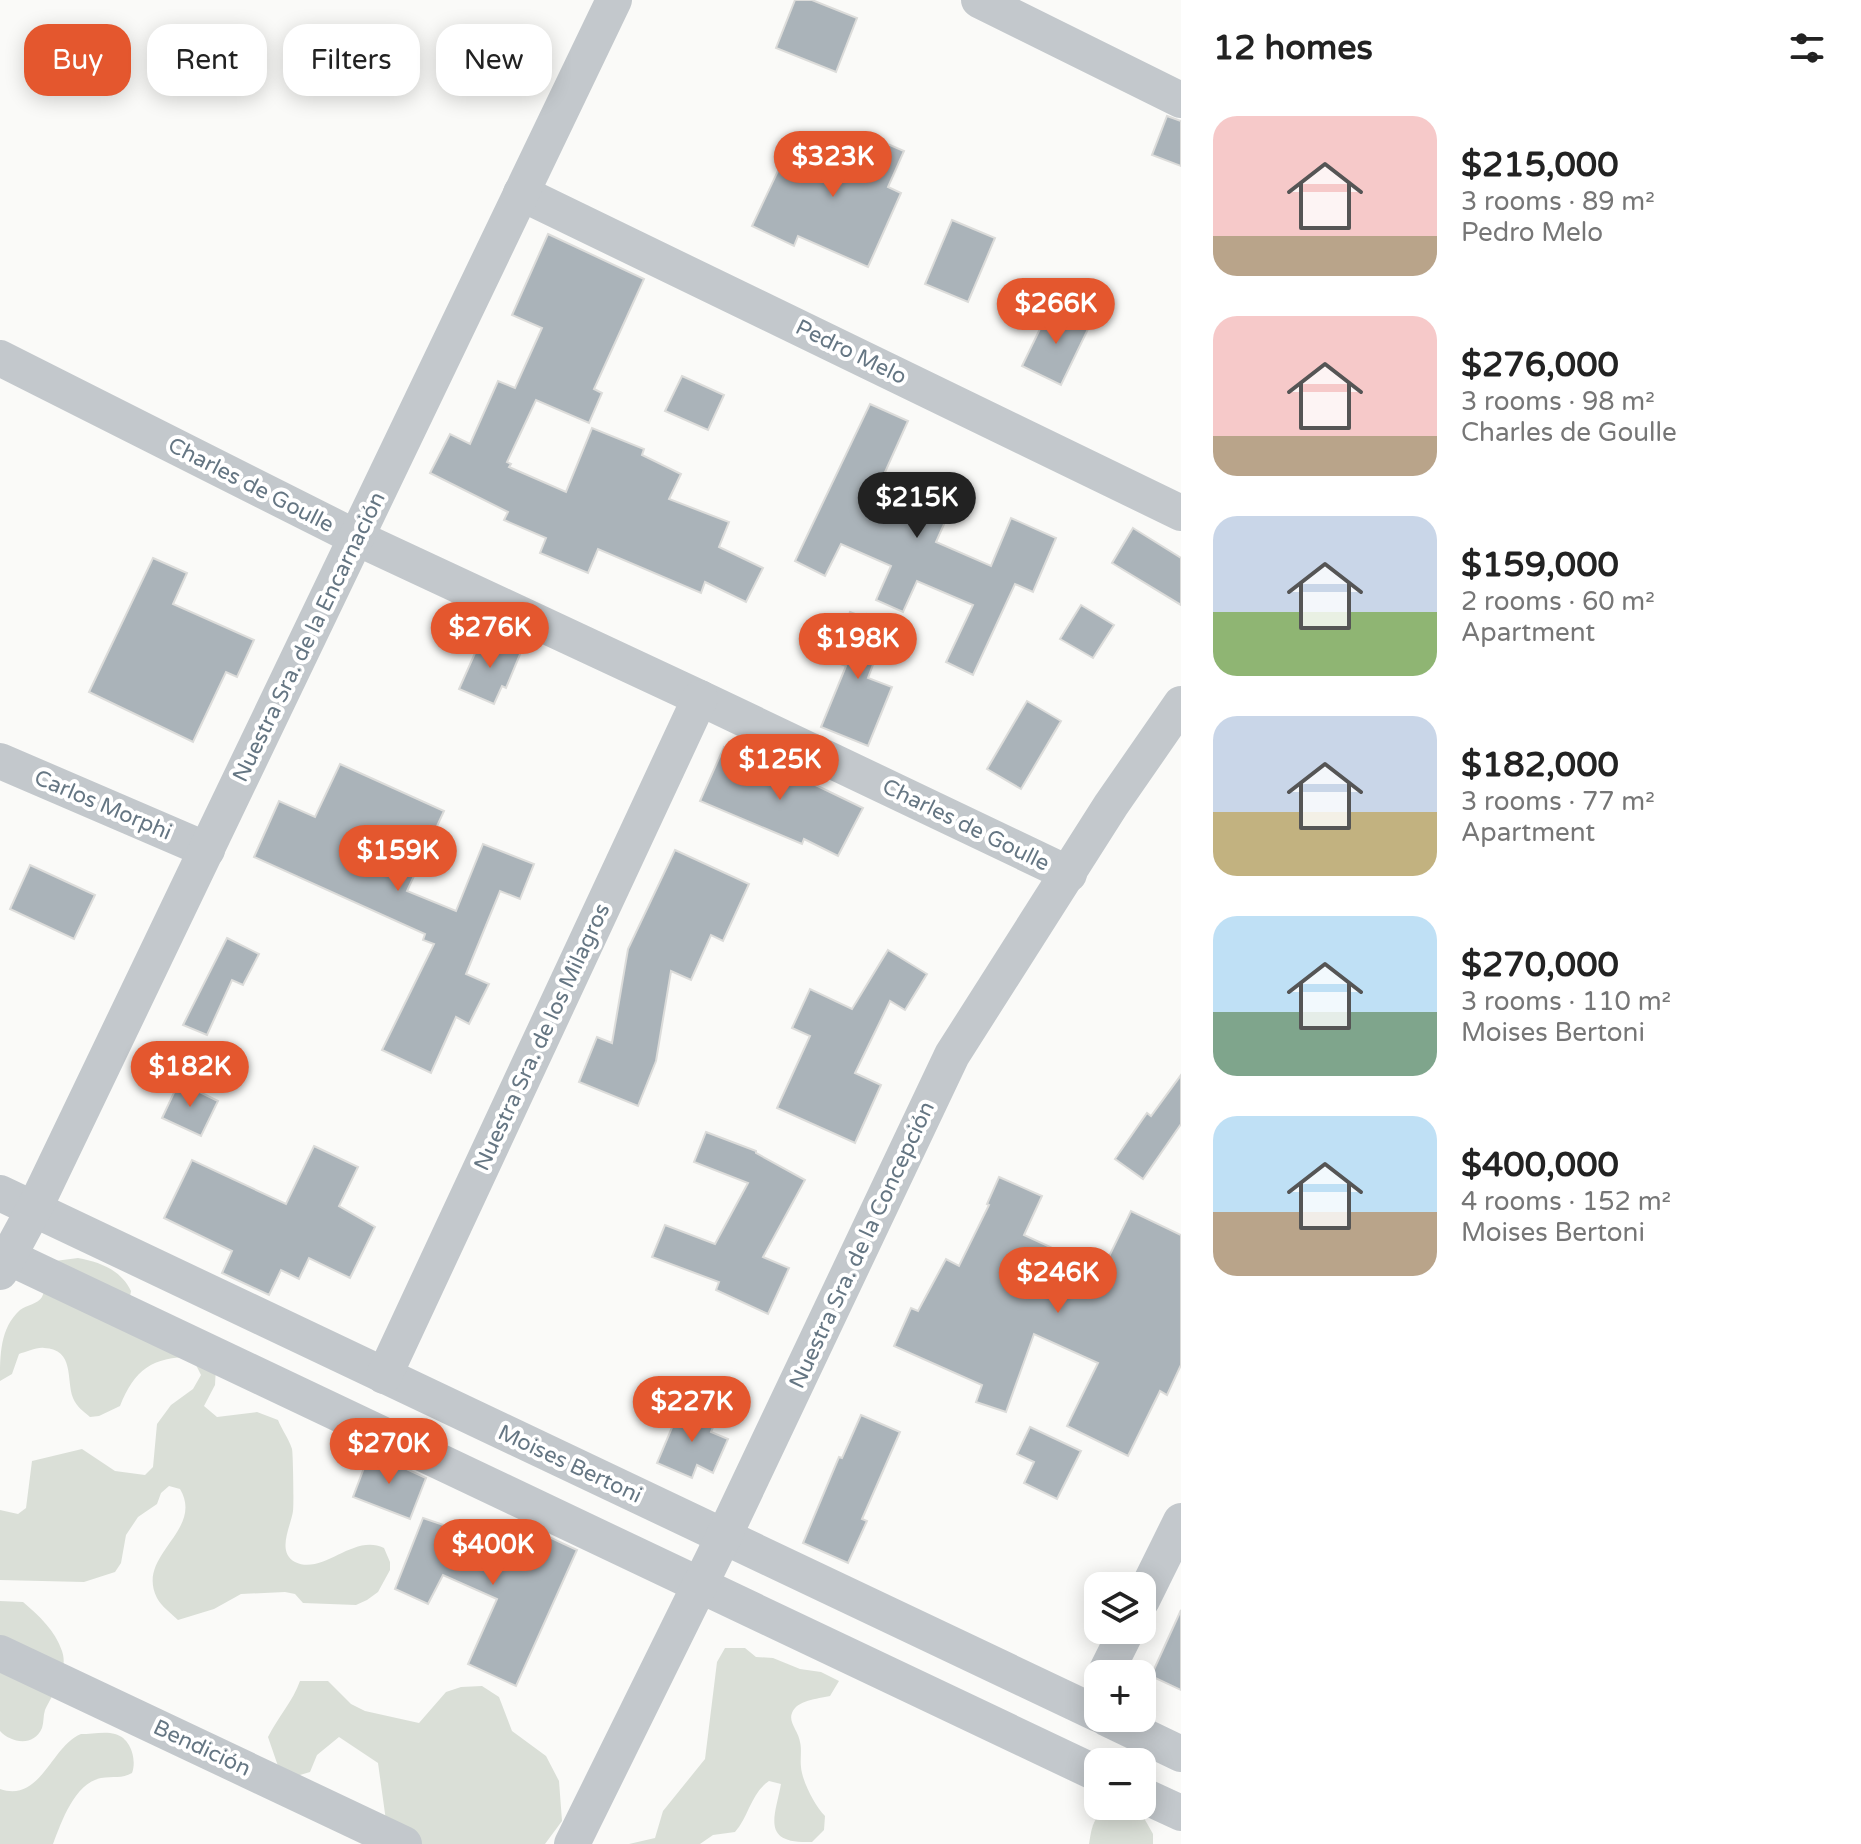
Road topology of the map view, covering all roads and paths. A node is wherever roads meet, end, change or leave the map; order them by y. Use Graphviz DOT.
graph roads {
  1 [pos="614,0"];
  2 [pos="979,0"];
  3 [pos="1181,100"];
  4 [pos="521,193"];
  5 [pos="0,358"];
  6 [pos="1181,513"];
  7 [pos="357,538"];
  8 [pos="700,698"];
  9 [pos="1181,704"];
  10 [pos="0,761"];
  11 [pos="207,850"];
  12 [pos="1069,874"];
  13 [pos="0,1193"];
  14 [pos="34,1209"];
  15 [pos="3,1260"];
  16 [pos="384,1376"];
  17 [pos="1181,1521"];
  18 [pos="724,1536"];
  19 [pos="1156,1572"];
  20 [pos="700,1584"];
  21 [pos="0,1653"];
  22 [pos="1084,1702"];
  23 [pos="1141,1732"];
  24 [pos="1181,1754"];
  25 [pos="1084,1767"];
  26 [pos="1156,1801"];
  27 [pos="1181,1813"];
  28 [pos="404,1844"];
  29 [pos="572,1844"];
  1 -- 4 [label="street, Nuestra Sra. de la Encarnación"];
  2 -- 3 [label="street"];
  4 -- 6 [label="street, Pedro Melo"];
  4 -- 7 [label="street, Nuestra Sra. de la Encarnación"];
  5 -- 7 [label="street, Charles de Goulle"];
  7 -- 8 [label="street, Charles de Goulle"];
  7 -- 11 [label="street, Nuestra Sra. de la Encarnación"];
  8 -- 12 [label="street, Charles de Goulle"];
  8 -- 16 [label="street, Nuestra Sra. de los Milagros"];
  9 -- 12 [label="street, Nuestra Sra. de la Concepción"];
  10 -- 11 [label="street, Carlos Morphi"];
  11 -- 14 [label="street, Nuestra Sra. de la Encarnación"];
  12 -- 18 [label="street, Nuestra Sra. de la Concepción"];
  13 -- 14 [label="street, Moises Bertoni"];
  14 -- 15 [label="street, Nuestra Sra. de la Encarnación"];
  14 -- 16 [label="street, Moises Bertoni"];
  15 -- 20 [label="street"];
  16 -- 18 [label="street, Moises Bertoni"];
  17 -- 19 [label="street"];
  18 -- 20 [label="street, Nuestra Sra. de la Concepción"];
  18 -- 22 [label="street, Moises Bertoni"];
  20 -- 25 [label="street"];
  20 -- 29 [label="street, Nuestra Sra. de la Concepción"];
  21 -- 28 [label="street, Bendición"];
  23 -- 24 [label="street, Moises Bertoni"];
  26 -- 27 [label="street"];
}
